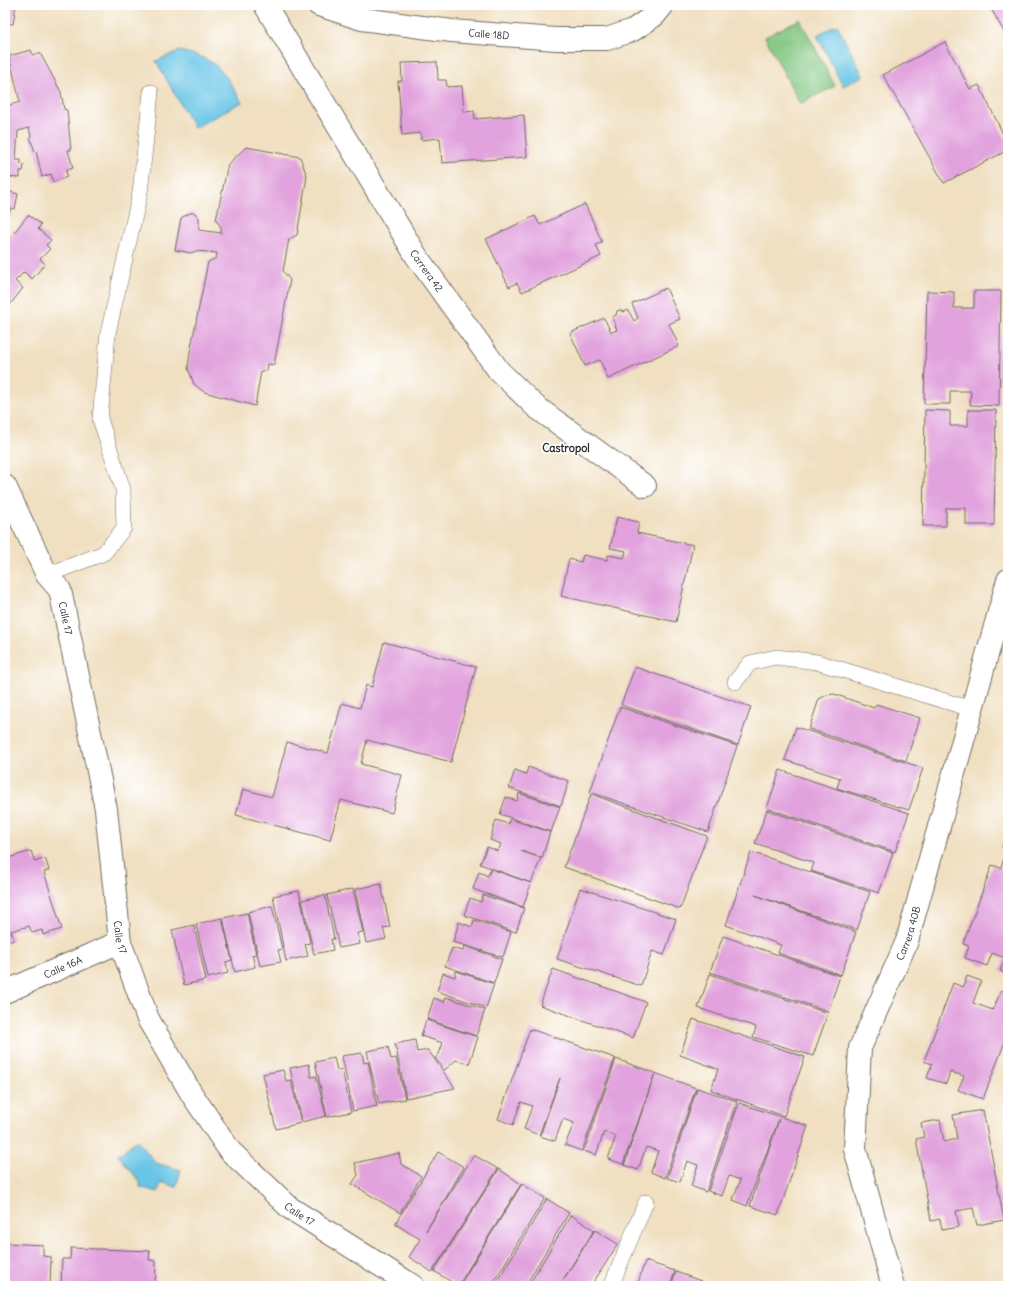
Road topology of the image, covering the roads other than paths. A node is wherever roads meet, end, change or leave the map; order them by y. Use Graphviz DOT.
graph roads {
  1 [pos="265,5"];
  2 [pos="318,5"];
  3 [pos="659,10"];
  4 [pos="151,92"];
  5 [pos="5,486"];
  6 [pos="645,486"];
  7 [pos="47,574"];
  8 [pos="1008,580"];
  9 [pos="735,682"];
  10 [pos="971,709"];
  11 [pos="120,942"];
  12 [pos="5,992"];
  13 [pos="646,1202"];
  14 [pos="413,1286"];
  15 [pos="611,1286"];
  16 [pos="893,1286"];
  1 -- 6 [label="street, Carrera 42"];
  2 -- 3 [label="street, Calle 18D"];
  4 -- 7 [label="lane"];
  5 -- 7 [label="street, Calle 17"];
  7 -- 11 [label="street, Calle 17"];
  8 -- 10 [label="street, Carrera 40B"];
  9 -- 10 [label="lane"];
  10 -- 16 [label="street, Carrera 40B"];
  11 -- 12 [label="street, Calle 16A"];
  11 -- 14 [label="street, Calle 17"];
  13 -- 15 [label="lane"];
}
